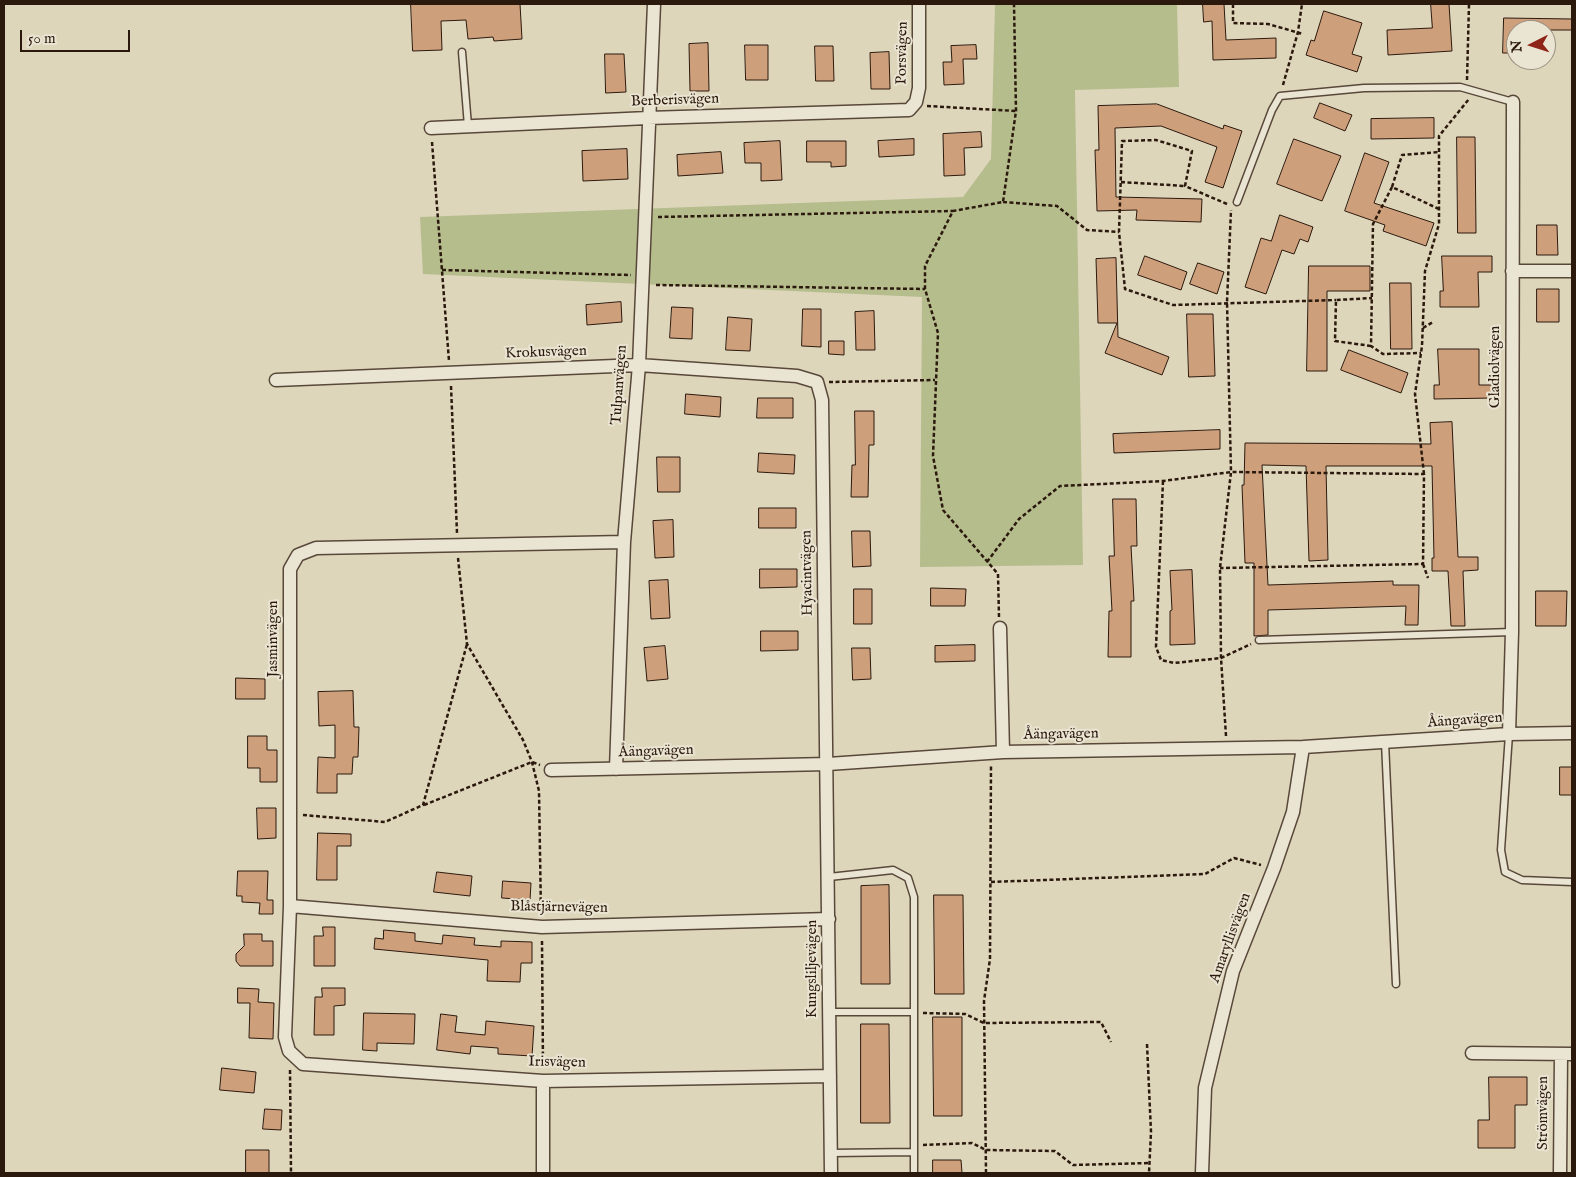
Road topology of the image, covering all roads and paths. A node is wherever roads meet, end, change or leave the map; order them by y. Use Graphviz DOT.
graph roads {
  1 [pos="654,4"];
  2 [pos="919,4"];
  3 [pos="1014,4"];
  4 [pos="1233,4"];
  5 [pos="1302,4"];
  6 [pos="1469,4"];
  7 [pos="1298,32"];
  8 [pos="1303,34"];
  9 [pos="462,52"];
  10 [pos="1467,89"];
  11 [pos="1474,92"];
  12 [pos="1280,96"];
  13 [pos="916,102"];
  14 [pos="1513,102"];
  15 [pos="1016,111"];
  16 [pos="648,118"];
  17 [pos="468,126"];
  18 [pos="431,128"];
  19 [pos="1439,152"];
  20 [pos="1121,182"];
  21 [pos="1185,186"];
  22 [pos="1392,187"];
  23 [pos="1003,202"];
  24 [pos="1237,202"];
  25 [pos="1439,209"];
  26 [pos="953,211"];
  27 [pos="644,217"];
  28 [pos="1119,232"];
  29 [pos="442,270"];
  30 [pos="1512,271"];
  31 [pos="1572,271"];
  32 [pos="642,280"];
  33 [pos="925,289"];
  34 [pos="1372,298"];
  35 [pos="1336,300"];
  36 [pos="1227,302"];
  37 [pos="1433,322"];
  38 [pos="1423,328"];
  39 [pos="1371,346"];
  40 [pos="1422,353"];
  41 [pos="638,365"];
  42 [pos="450,373"];
  43 [pos="276,380"];
  44 [pos="935,380"];
  45 [pos="817,382"];
  46 [pos="1231,472"];
  47 [pos="1424,474"];
  48 [pos="1163,481"];
  49 [pos="624,542"];
  50 [pos="457,545"];
  51 [pos="987,562"];
  52 [pos="1424,564"];
  53 [pos="1220,568"];
  54 [pos="1428,578"];
  55 [pos="1000,628"];
  56 [pos="1512,632"];
  57 [pos="1259,640"];
  58 [pos="468,644"];
  59 [pos="1221,658"];
  60 [pos="1572,733"];
  61 [pos="1509,734"];
  62 [pos="1385,742"];
  63 [pos="1226,747"];
  64 [pos="1303,747"];
  65 [pos="997,753"];
  66 [pos="532,762"];
  67 [pos="828,764"];
  68 [pos="616,769"];
  69 [pos="551,770"];
  70 [pos="423,806"];
  71 [pos="290,814"];
  72 [pos="1274,868"];
  73 [pos="828,877"];
  74 [pos="990,882"];
  75 [pos="1572,882"];
  76 [pos="290,906"];
  77 [pos="829,919"];
  78 [pos="542,927"];
  79 [pos="1396,984"];
  80 [pos="830,1012"];
  81 [pos="914,1012"];
  82 [pos="984,1022"];
  83 [pos="1111,1042"];
  84 [pos="1147,1044"];
  85 [pos="289,1051"];
  86 [pos="1472,1053"];
  87 [pos="1567,1054"];
  88 [pos="830,1076"];
  89 [pos="544,1081"];
  90 [pos="914,1149"];
  91 [pos="986,1150"];
  92 [pos="831,1153"];
  93 [pos="1150,1163"];
  94 [pos="291,1173"];
  95 [pos="544,1173"];
  96 [pos="831,1173"];
  97 [pos="914,1173"];
  98 [pos="986,1173"];
  99 [pos="1149,1173"];
  100 [pos="1202,1173"];
  101 [pos="1560,1173"];
  1 -- 16 [label="street, Tulpanvägen"];
  2 -- 13 [label="street, Porsvägen"];
  3 -- 15 [label="path"];
  4 -- 7 [label="path"];
  5 -- 7 [label="path"];
  6 -- 10 [label="path"];
  7 -- 8 [label="path"];
  7 -- 12 [label="path"];
  9 -- 17 [label="lane"];
  10 -- 11 [label="lane"];
  10 -- 12 [label="lane"];
  11 -- 14 [label="lane"];
  11 -- 19 [label="path"];
  12 -- 24 [label="lane"];
  13 -- 15 [label="path"];
  13 -- 16 [label="street, Berberisvägen"];
  14 -- 30 [label="street, Gladiolvägen"];
  15 -- 23 [label="path"];
  16 -- 17 [label="street, Berberisvägen"];
  16 -- 27 [label="street, Tulpanvägen"];
  17 -- 18 [label="street, Berberisvägen"];
  18 -- 29 [label="path"];
  19 -- 22 [label="path"];
  19 -- 25 [label="path"];
  20 -- 21 [label="path"];
  20 -- 21 [label="path"];
  20 -- 28 [label="path"];
  21 -- 36 [label="path"];
  22 -- 25 [label="path"];
  22 -- 34 [label="path"];
  23 -- 26 [label="path"];
  23 -- 28 [label="path"];
  25 -- 38 [label="path"];
  26 -- 27 [label="path"];
  26 -- 33 [label="path"];
  27 -- 32 [label="street, Tulpanvägen"];
  28 -- 36 [label="path"];
  29 -- 32 [label="path"];
  29 -- 42 [label="path"];
  30 -- 31 [label="street"];
  30 -- 56 [label="street, Gladiolvägen"];
  32 -- 33 [label="path"];
  32 -- 41 [label="street, Tulpanvägen"];
  33 -- 44 [label="path"];
  34 -- 35 [label="path"];
  34 -- 39 [label="path"];
  35 -- 36 [label="path"];
  35 -- 39 [label="path"];
  36 -- 46 [label="path"];
  37 -- 38 [label="path"];
  38 -- 40 [label="path"];
  39 -- 40 [label="path"];
  40 -- 47 [label="path"];
  41 -- 42 [label="street, Krokusvägen"];
  41 -- 45 [label="street, Krokusvägen"];
  41 -- 49 [label="street, Tulpanvägen"];
  42 -- 43 [label="street, Krokusvägen"];
  42 -- 50 [label="path"];
  44 -- 45 [label="path"];
  44 -- 51 [label="path"];
  45 -- 67 [label="street, Hyacintvägen"];
  46 -- 47 [label="path"];
  46 -- 48 [label="path"];
  46 -- 53 [label="path"];
  47 -- 52 [label="path"];
  48 -- 51 [label="path"];
  48 -- 59 [label="path"];
  49 -- 50 [label="street, Jasminvägen"];
  49 -- 68 [label="street, Tulpanvägen"];
  50 -- 58 [label="path"];
  50 -- 71 [label="street, Jasminvägen"];
  51 -- 55 [label="path"];
  52 -- 53 [label="path"];
  52 -- 54 [label="path"];
  53 -- 59 [label="path"];
  55 -- 65 [label="street"];
  56 -- 57 [label="lane"];
  56 -- 61 [label="street, Gladiolvägen"];
  57 -- 59 [label="path"];
  58 -- 66 [label="path"];
  58 -- 70 [label="path"];
  59 -- 63 [label="path"];
  60 -- 61 [label="street, Åängavägen"];
  61 -- 62 [label="street, Åängavägen"];
  61 -- 75 [label="lane"];
  62 -- 64 [label="street, Åängavägen"];
  62 -- 79 [label="lane"];
  63 -- 64 [label="street, Åängavägen"];
  63 -- 65 [label="street, Åängavägen"];
  64 -- 72 [label="street, Amaryllisvägen"];
  65 -- 67 [label="street, Åängavägen"];
  65 -- 74 [label="path"];
  66 -- 70 [label="path"];
  66 -- 78 [label="path"];
  67 -- 68 [label="street, Åängavägen"];
  67 -- 73 [label="street, Kungsliljevägen"];
  68 -- 69 [label="street, Åängavägen"];
  70 -- 71 [label="path"];
  71 -- 76 [label="street, Jasminvägen"];
  72 -- 74 [label="path"];
  72 -- 100 [label="street, Amaryllisvägen"];
  73 -- 77 [label="street, Kungsliljevägen"];
  73 -- 81 [label="lane"];
  74 -- 82 [label="path"];
  76 -- 78 [label="street, Blåstjärnevägen"];
  76 -- 85 [label="street, Jasminvägen"];
  77 -- 78 [label="street, Blåstjärnevägen"];
  77 -- 80 [label="street, Kungsliljevägen"];
  78 -- 89 [label="path"];
  80 -- 81 [label="lane"];
  80 -- 88 [label="street, Kungsliljevägen"];
  81 -- 82 [label="path"];
  81 -- 90 [label="lane"];
  82 -- 83 [label="path"];
  82 -- 91 [label="path"];
  84 -- 93 [label="path"];
  85 -- 89 [label="street, Irisvägen"];
  85 -- 94 [label="path"];
  86 -- 87 [label="street, Strömvägen"];
  87 -- 101 [label="street, Strömvägen"];
  88 -- 89 [label="street, Irisvägen"];
  88 -- 92 [label="street, Kungsliljevägen"];
  89 -- 95 [label="street"];
  90 -- 91 [label="path"];
  90 -- 92 [label="lane"];
  90 -- 97 [label="lane"];
  91 -- 93 [label="path"];
  91 -- 98 [label="path"];
  92 -- 96 [label="street, Kungsliljevägen"];
  93 -- 99 [label="path"];
}
